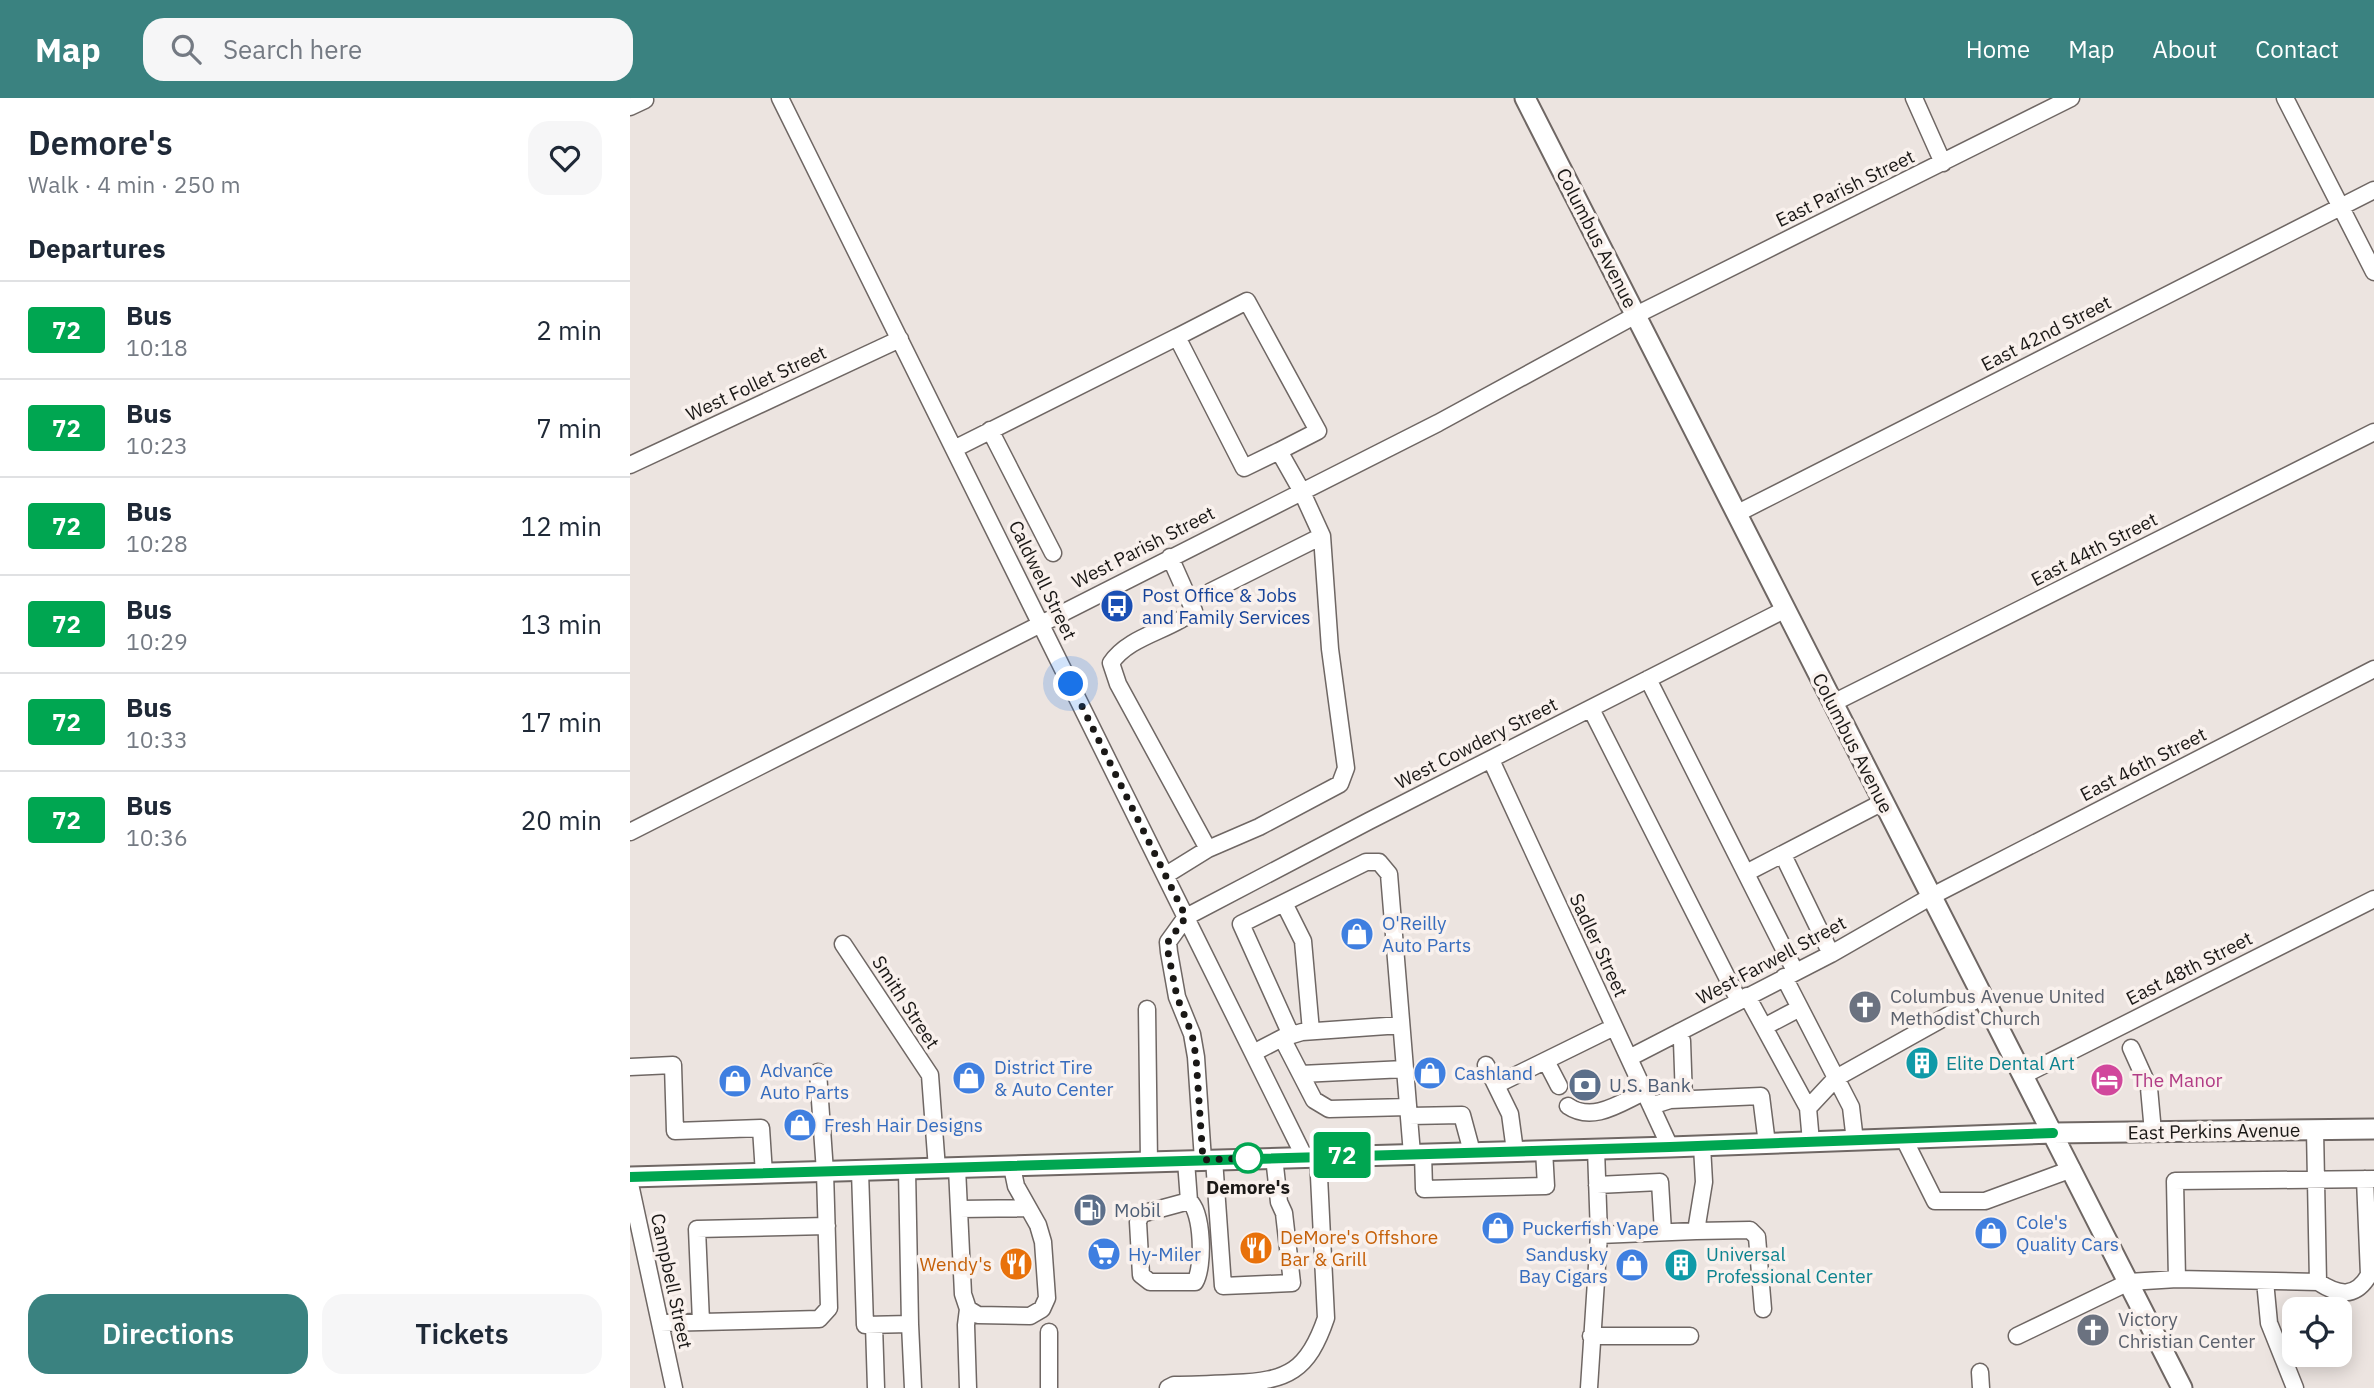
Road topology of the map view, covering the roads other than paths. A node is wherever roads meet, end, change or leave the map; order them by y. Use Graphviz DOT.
graph roads {
  1 [pos="780,98"];
  2 [pos="1525,98"];
  3 [pos="1914,98"];
  4 [pos="2071,98"];
  5 [pos="2285,98"];
  6 [pos="645,100"];
  7 [pos="630,107"];
  8 [pos="1943,163"];
  9 [pos="2374,190"];
  10 [pos="2341,207"];
  11 [pos="2374,272"];
  12 [pos="1636,315"];
  13 [pos="1177,337"];
  14 [pos="900,339"];
  15 [pos="990,430"];
  16 [pos="2374,432"];
  17 [pos="954,449"];
  18 [pos="1279,451"];
  19 [pos="630,465"];
  20 [pos="1301,490"];
  21 [pos="1738,513"];
  22 [pos="1322,536"];
  23 [pos="1053,553"];
  24 [pos="1170,557"];
  25 [pos="1210,592"];
  26 [pos="1786,609"];
  27 [pos="1041,623"];
  28 [pos="2374,669"];
  29 [pos="1648,679"];
  30 [pos="1833,703"];
  31 [pos="1591,709"];
  32 [pos="1491,760"];
  33 [pos="1883,802"];
  34 [pos="630,832"];
  35 [pos="1208,849"];
  36 [pos="1783,855"];
  37 [pos="1746,873"];
  38 [pos="1166,875"];
  39 [pos="1932,896"];
  40 [pos="2374,898"];
  41 [pos="1284,903"];
  42 [pos="1186,917"];
  43 [pos="843,944"];
  44 [pos="1830,954"];
  45 [pos="1790,974"];
  46 [pos="1983,996"];
  47 [pos="1743,999"];
  48 [pos="1800,1008"];
  49 [pos="1147,1009"];
  50 [pos="1401,1025"];
  51 [pos="1614,1027"];
  52 [pos="1764,1027"];
  53 [pos="1311,1031"];
  54 [pos="1679,1032"];
  55 [pos="1287,1037"];
  56 [pos="2132,1048"];
  57 [pos="1253,1053"];
  58 [pos="1629,1058"];
  59 [pos="1546,1061"];
  60 [pos="1486,1065"];
  61 [pos="630,1067"];
  62 [pos="1405,1069"];
  63 [pos="818,1072"];
  64 [pos="1301,1074"];
  65 [pos="2024,1075"];
  66 [pos="1836,1078"];
  67 [pos="1496,1085"];
  68 [pos="1559,1086"];
  69 [pos="1647,1099"];
  70 [pos="1684,1099"];
  71 [pos="1568,1106"];
  72 [pos="1808,1108"];
  73 [pos="1408,1111"];
  74 [pos="2374,1129"];
  75 [pos="2315,1130"];
  76 [pos="2152,1132"];
  77 [pos="2053,1133"];
  78 [pos="1904,1139"];
  79 [pos="1855,1141"];
  80 [pos="1811,1142"];
  81 [pos="1766,1144"];
  82 [pos="1702,1146"];
  83 [pos="1670,1147"];
  84 [pos="1596,1149"];
  85 [pos="1544,1150"];
  86 [pos="1515,1151"];
  87 [pos="1472,1152"];
  88 [pos="1417,1154"];
  89 [pos="1311,1156"];
  90 [pos="1274,1157"];
  91 [pos="1201,1160"];
  92 [pos="1149,1162"];
  93 [pos="1012,1167"];
  94 [pos="957,1168"];
  95 [pos="937,1169"];
  96 [pos="2072,1169"];
  97 [pos="907,1170"];
  98 [pos="860,1171"];
  99 [pos="825,1172"];
  100 [pos="764,1174"];
  101 [pos="630,1177"];
  102 [pos="2370,1179"];
  103 [pos="2316,1180"];
  104 [pos="630,1184"];
  105 [pos="1597,1185"];
  106 [pos="1189,1201"];
  107 [pos="1028,1208"];
  108 [pos="959,1209"];
  109 [pos="827,1226"];
  110 [pos="1696,1231"];
  111 [pos="1662,1232"];
  112 [pos="1599,1235"];
  113 [pos="2177,1279"];
  114 [pos="2265,1281"];
  115 [pos="2129,1282"];
  116 [pos="2318,1282"];
  117 [pos="968,1309"];
  118 [pos="1763,1309"];
  119 [pos="701,1322"];
  120 [pos="660,1323"];
  121 [pos="910,1324"];
  122 [pos="874,1325"];
  123 [pos="1049,1332"];
  124 [pos="1591,1336"];
  125 [pos="1690,1336"];
  126 [pos="2017,1336"];
  127 [pos="674,1388"];
  128 [pos="876,1388"];
  129 [pos="913,1388"];
  130 [pos="968,1388"];
  131 [pos="1049,1388"];
  132 [pos="1168,1388"];
  133 [pos="1589,1388"];
  134 [pos="2182,1388"];
  135 [pos="2295,1388"];
  1 -- 14 [label="street, Caldwell Street"];
  2 -- 12 [label="main road, Columbus Avenue"];
  3 -- 8 [label="street"];
  4 -- 8 [label="street, East Parish Street"];
  5 -- 10 [label="street"];
  6 -- 7 [label="street"];
  8 -- 12 [label="street, East Parish Street"];
  9 -- 10 [label="street, East 42nd Street"];
  10 -- 11 [label="street"];
  10 -- 21 [label="street, East 42nd Street"];
  12 -- 20 [label="street, West Parish Street"];
  12 -- 21 [label="main road, Columbus Avenue"];
  13 -- 15 [label="street"];
  13 -- 18 [label="street"];
  13 -- 18 [label="street"];
  14 -- 17 [label="street, Caldwell Street"];
  14 -- 19 [label="street, West Follet Street"];
  15 -- 17 [label="street"];
  15 -- 23 [label="street"];
  16 -- 30 [label="street, East 44th Street"];
  17 -- 27 [label="street, Caldwell Street"];
  18 -- 20 [label="street"];
  20 -- 22 [label="street"];
  20 -- 24 [label="street, West Parish Street"];
  21 -- 26 [label="main road, Columbus Avenue"];
  22 -- 25 [label="street"];
  22 -- 35 [label="street"];
  24 -- 27 [label="street, West Parish Street"];
  24 -- 35 [label="street"];
  26 -- 29 [label="street, West Cowdery Street"];
  26 -- 30 [label="main road, Columbus Avenue"];
  27 -- 34 [label="street, West Parish Street"];
  27 -- 38 [label="street, Caldwell Street"];
  28 -- 39 [label="street, East 46th Street"];
  29 -- 31 [label="street, West Cowdery Street"];
  29 -- 37 [label="street"];
  30 -- 33 [label="main road, Columbus Avenue"];
  31 -- 32 [label="street, West Cowdery Street"];
  31 -- 47 [label="street"];
  32 -- 42 [label="street, West Cowdery Street"];
  32 -- 51 [label="street, Sadler Street"];
  33 -- 36 [label="street"];
  33 -- 39 [label="main road, Columbus Avenue"];
  35 -- 38 [label="street"];
  36 -- 37 [label="street"];
  36 -- 44 [label="street"];
  37 -- 45 [label="street"];
  38 -- 42 [label="street, Caldwell Street"];
  39 -- 44 [label="street, West Farwell Street"];
  39 -- 46 [label="main road, Columbus Avenue"];
  40 -- 65 [label="street, East 48th Street"];
  41 -- 50 [label="street"];
  41 -- 53 [label="street"];
  41 -- 55 [label="street"];
  42 -- 57 [label="street, Caldwell Street"];
  42 -- 91 [label="street"];
  43 -- 95 [label="street, Smith Street"];
  44 -- 45 [label="street, West Farwell Street"];
  45 -- 47 [label="street, West Farwell Street"];
  45 -- 48 [label="street"];
  46 -- 65 [label="main road, Columbus Avenue"];
  46 -- 66 [label="street"];
  47 -- 52 [label="street"];
  47 -- 54 [label="street, West Farwell Street"];
  48 -- 52 [label="street"];
  48 -- 66 [label="street"];
  49 -- 92 [label="street"];
  50 -- 53 [label="street"];
  50 -- 62 [label="street"];
  51 -- 58 [label="street, Sadler Street"];
  51 -- 59 [label="street"];
  52 -- 72 [label="street"];
  53 -- 55 [label="street"];
  54 -- 58 [label="street, West Farwell Street"];
  54 -- 70 [label="street"];
  55 -- 57 [label="street"];
  55 -- 64 [label="street"];
  56 -- 76 [label="street"];
  57 -- 89 [label="street, Caldwell Street"];
  58 -- 69 [label="street, Sadler Street"];
  59 -- 67 [label="street"];
  59 -- 68 [label="street"];
  60 -- 67 [label="street"];
  61 -- 100 [label="street"];
  62 -- 64 [label="street"];
  62 -- 73 [label="street"];
  63 -- 99 [label="street"];
  64 -- 73 [label="street"];
  65 -- 77 [label="main road, Columbus Avenue"];
  66 -- 72 [label="street"];
  66 -- 79 [label="street"];
  67 -- 86 [label="street"];
  69 -- 70 [label="street"];
  69 -- 71 [label="street"];
  69 -- 83 [label="street, Sadler Street"];
  70 -- 81 [label="street"];
  72 -- 80 [label="street"];
  73 -- 87 [label="street"];
  73 -- 88 [label="street"];
  74 -- 75 [label="main road, East Perkins Avenue"];
  75 -- 76 [label="main road, East Perkins Avenue"];
  75 -- 103 [label="street"];
  76 -- 77 [label="main road, East Perkins Avenue"];
  77 -- 78 [label="main road, East Perkins Avenue"];
  77 -- 96 [label="main road, Columbus Avenue"];
  78 -- 79 [label="main road, East Perkins Avenue"];
  78 -- 96 [label="street"];
  79 -- 80 [label="main road, East Perkins Avenue"];
  80 -- 81 [label="main road, East Perkins Avenue"];
  81 -- 82 [label="main road, East Perkins Avenue"];
  82 -- 83 [label="main road, East Perkins Avenue"];
  82 -- 110 [label="street"];
  83 -- 84 [label="main road, East Perkins Avenue"];
  84 -- 85 [label="main road, East Perkins Avenue"];
  84 -- 105 [label="street"];
  85 -- 86 [label="main road, East Perkins Avenue"];
  85 -- 88 [label="street"];
  86 -- 87 [label="main road, East Perkins Avenue"];
  87 -- 88 [label="main road, East Perkins Avenue"];
  88 -- 89 [label="main road, East Perkins Avenue"];
  89 -- 90 [label="main road, East Perkins Avenue"];
  89 -- 132 [label="street"];
  90 -- 91 [label="main road, East Perkins Avenue"];
  90 -- 91 [label="street"];
  91 -- 92 [label="main road, East Perkins Avenue"];
  91 -- 106 [label="street"];
  92 -- 93 [label="main road, East Perkins Avenue"];
  93 -- 94 [label="main road, East Perkins Avenue"];
  93 -- 107 [label="street"];
  94 -- 95 [label="main road, East Perkins Avenue"];
  94 -- 108 [label="street"];
  95 -- 97 [label="main road, East Perkins Avenue"];
  96 -- 115 [label="main road, Columbus Avenue"];
  97 -- 98 [label="main road, East Perkins Avenue"];
  97 -- 121 [label="street"];
  98 -- 99 [label="main road, East Perkins Avenue"];
  98 -- 122 [label="street"];
  99 -- 100 [label="main road, East Perkins Avenue"];
  99 -- 109 [label="street"];
  100 -- 101 [label="main road, East Perkins Avenue"];
  102 -- 103 [label="street"];
  102 -- 116 [label="street"];
  103 -- 113 [label="street"];
  103 -- 116 [label="street"];
  104 -- 120 [label="street, Campbell Street"];
  105 -- 111 [label="street"];
  105 -- 112 [label="street"];
  106 -- 106 [label="street"];
  107 -- 108 [label="street"];
  107 -- 117 [label="street"];
  108 -- 117 [label="street"];
  109 -- 119 [label="street"];
  109 -- 119 [label="street"];
  110 -- 111 [label="street"];
  110 -- 118 [label="street"];
  111 -- 112 [label="street"];
  112 -- 124 [label="street"];
  113 -- 114 [label="street"];
  113 -- 115 [label="street"];
  114 -- 116 [label="street"];
  114 -- 135 [label="street"];
  115 -- 126 [label="street"];
  115 -- 134 [label="main road, Columbus Avenue"];
  117 -- 130 [label="street"];
  119 -- 120 [label="street"];
  120 -- 127 [label="street, Campbell Street"];
  121 -- 122 [label="street"];
  121 -- 129 [label="street"];
  122 -- 128 [label="street"];
  123 -- 131 [label="street"];
  124 -- 125 [label="street"];
  124 -- 133 [label="street"];
}
